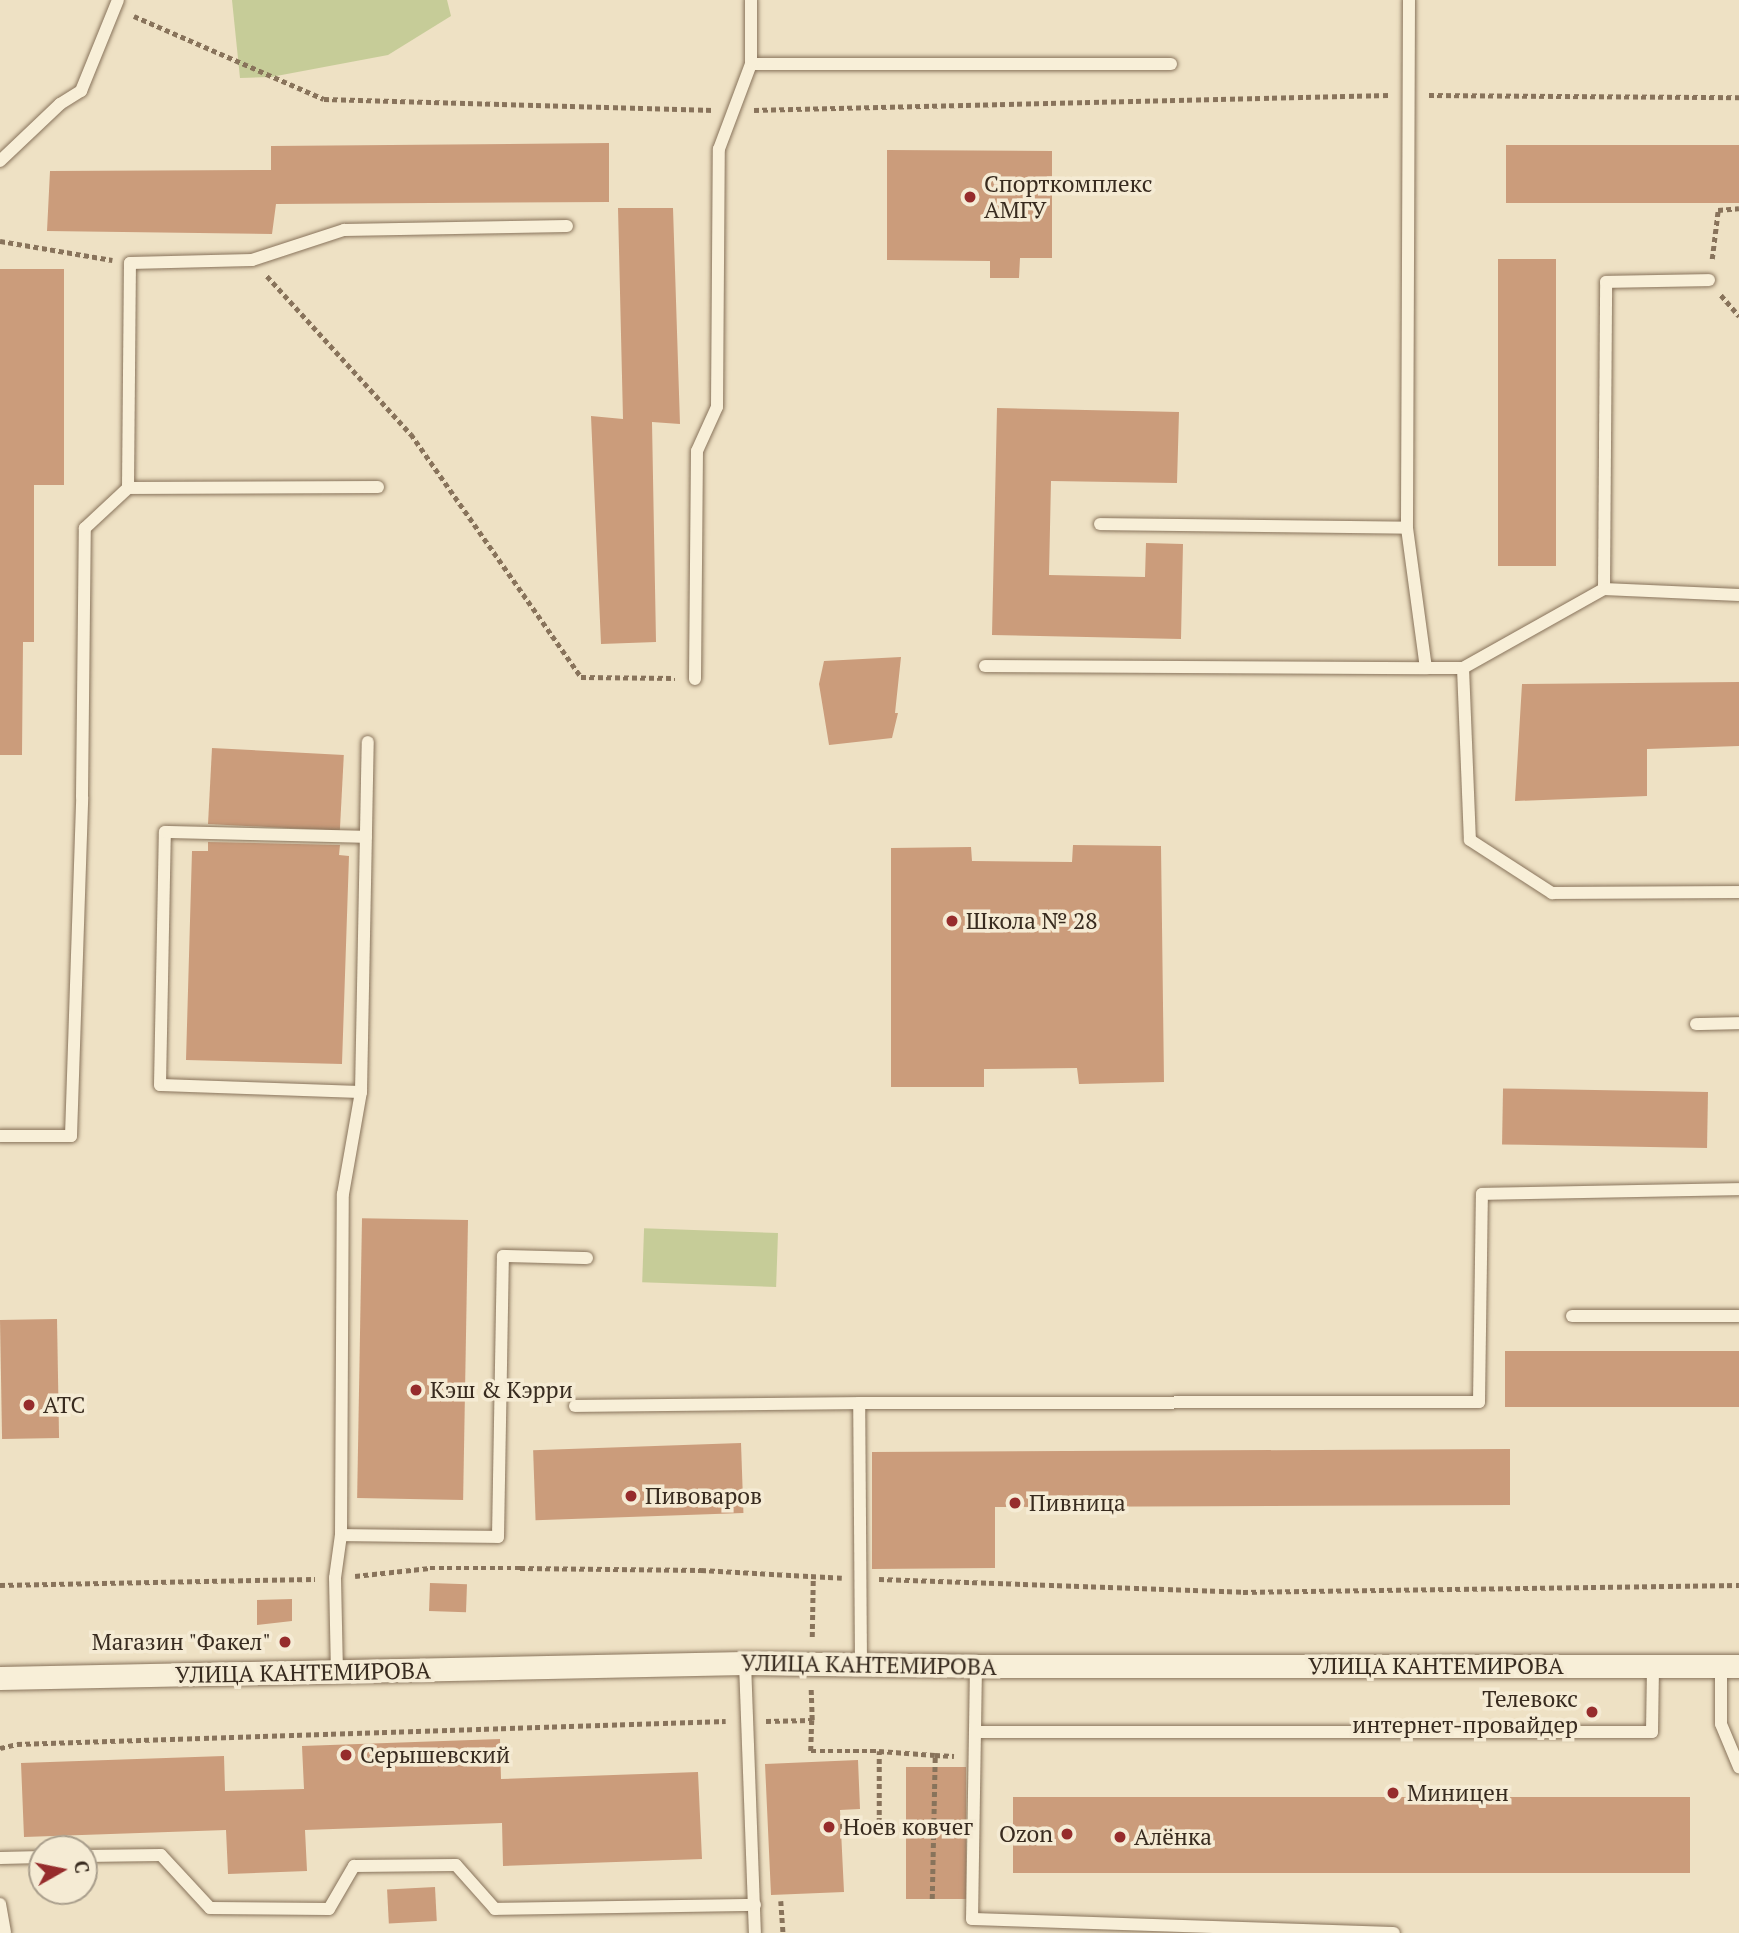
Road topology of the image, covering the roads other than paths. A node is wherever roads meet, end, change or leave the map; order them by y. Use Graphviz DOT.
graph roads {
  1 [pos="751,0"];
  2 [pos="1409,0"];
  3 [pos="118,4"];
  4 [pos="751,64"];
  5 [pos="1171,64"];
  6 [pos="0,161"];
  7 [pos="567,226"];
  8 [pos="1709,281"];
  9 [pos="378,487"];
  10 [pos="128,488"];
  11 [pos="1100,524"];
  12 [pos="1407,527"];
  13 [pos="1604,589"];
  14 [pos="1739,595"];
  15 [pos="985,666"];
  16 [pos="1426,668"];
  17 [pos="1463,668"];
  18 [pos="695,679"];
  19 [pos="368,741"];
  20 [pos="366,837"];
  21 [pos="1739,892"];
  22 [pos="1739,1023"];
  23 [pos="1696,1024"];
  24 [pos="360,1092"];
  25 [pos="0,1136"];
  26 [pos="1739,1189"];
  27 [pos="587,1258"];
  28 [pos="1572,1316"];
  29 [pos="1739,1316"];
  30 [pos="859,1403"];
  31 [pos="575,1406"];
  32 [pos="341,1535"];
  33 [pos="745,1663"];
  34 [pos="861,1664"];
  35 [pos="976,1666"];
  36 [pos="1653,1666"];
  37 [pos="1730,1667"];
  38 [pos="338,1673"];
  39 [pos="0,1678"];
  40 [pos="976,1732"];
  41 [pos="1739,1767"];
  42 [pos="98,1856"];
  43 [pos="0,1857"];
  44 [pos="28,1857"];
  45 [pos="0,1904"];
  46 [pos="755,1905"];
  47 [pos="1175,1929"];
  48 [pos="5,1933"];
  49 [pos="755,1933"];
  50 [pos="1394,1933"];
  1 -- 4 [label="lane"];
  2 -- 12 [label="lane"];
  3 -- 6 [label="lane"];
  4 -- 5 [label="lane"];
  4 -- 18 [label="lane"];
  7 -- 10 [label="lane"];
  8 -- 13 [label="lane"];
  9 -- 10 [label="lane"];
  10 -- 25 [label="lane"];
  11 -- 12 [label="lane"];
  12 -- 16 [label="lane"];
  13 -- 14 [label="lane"];
  13 -- 17 [label="lane"];
  15 -- 16 [label="lane"];
  16 -- 17 [label="lane"];
  17 -- 21 [label="lane"];
  19 -- 20 [label="lane"];
  20 -- 24 [label="lane"];
  20 -- 24 [label="lane"];
  22 -- 23 [label="lane"];
  24 -- 32 [label="lane"];
  26 -- 30 [label="lane"];
  27 -- 32 [label="lane"];
  28 -- 29 [label="lane"];
  30 -- 31 [label="lane"];
  30 -- 34 [label="lane"];
  32 -- 38 [label="lane"];
  33 -- 34 [label="street, УЛИЦА КАНТЕМИРОВА"];
  33 -- 38 [label="street, УЛИЦА КАНТЕМИРОВА"];
  33 -- 46 [label="lane"];
  34 -- 35 [label="street, УЛИЦА КАНТЕМИРОВА"];
  35 -- 36 [label="street, УЛИЦА КАНТЕМИРОВА"];
  35 -- 40 [label="lane"];
  36 -- 37 [label="street, УЛИЦА КАНТЕМИРОВА"];
  36 -- 40 [label="lane"];
  37 -- 41 [label="lane"];
  38 -- 39 [label="street, УЛИЦА КАНТЕМИРОВА"];
  40 -- 47 [label="lane"];
  42 -- 46 [label="lane"];
  43 -- 44 [label="lane"];
  45 -- 48 [label="lane"];
  46 -- 49 [label="lane"];
  47 -- 50 [label="lane"];
}
